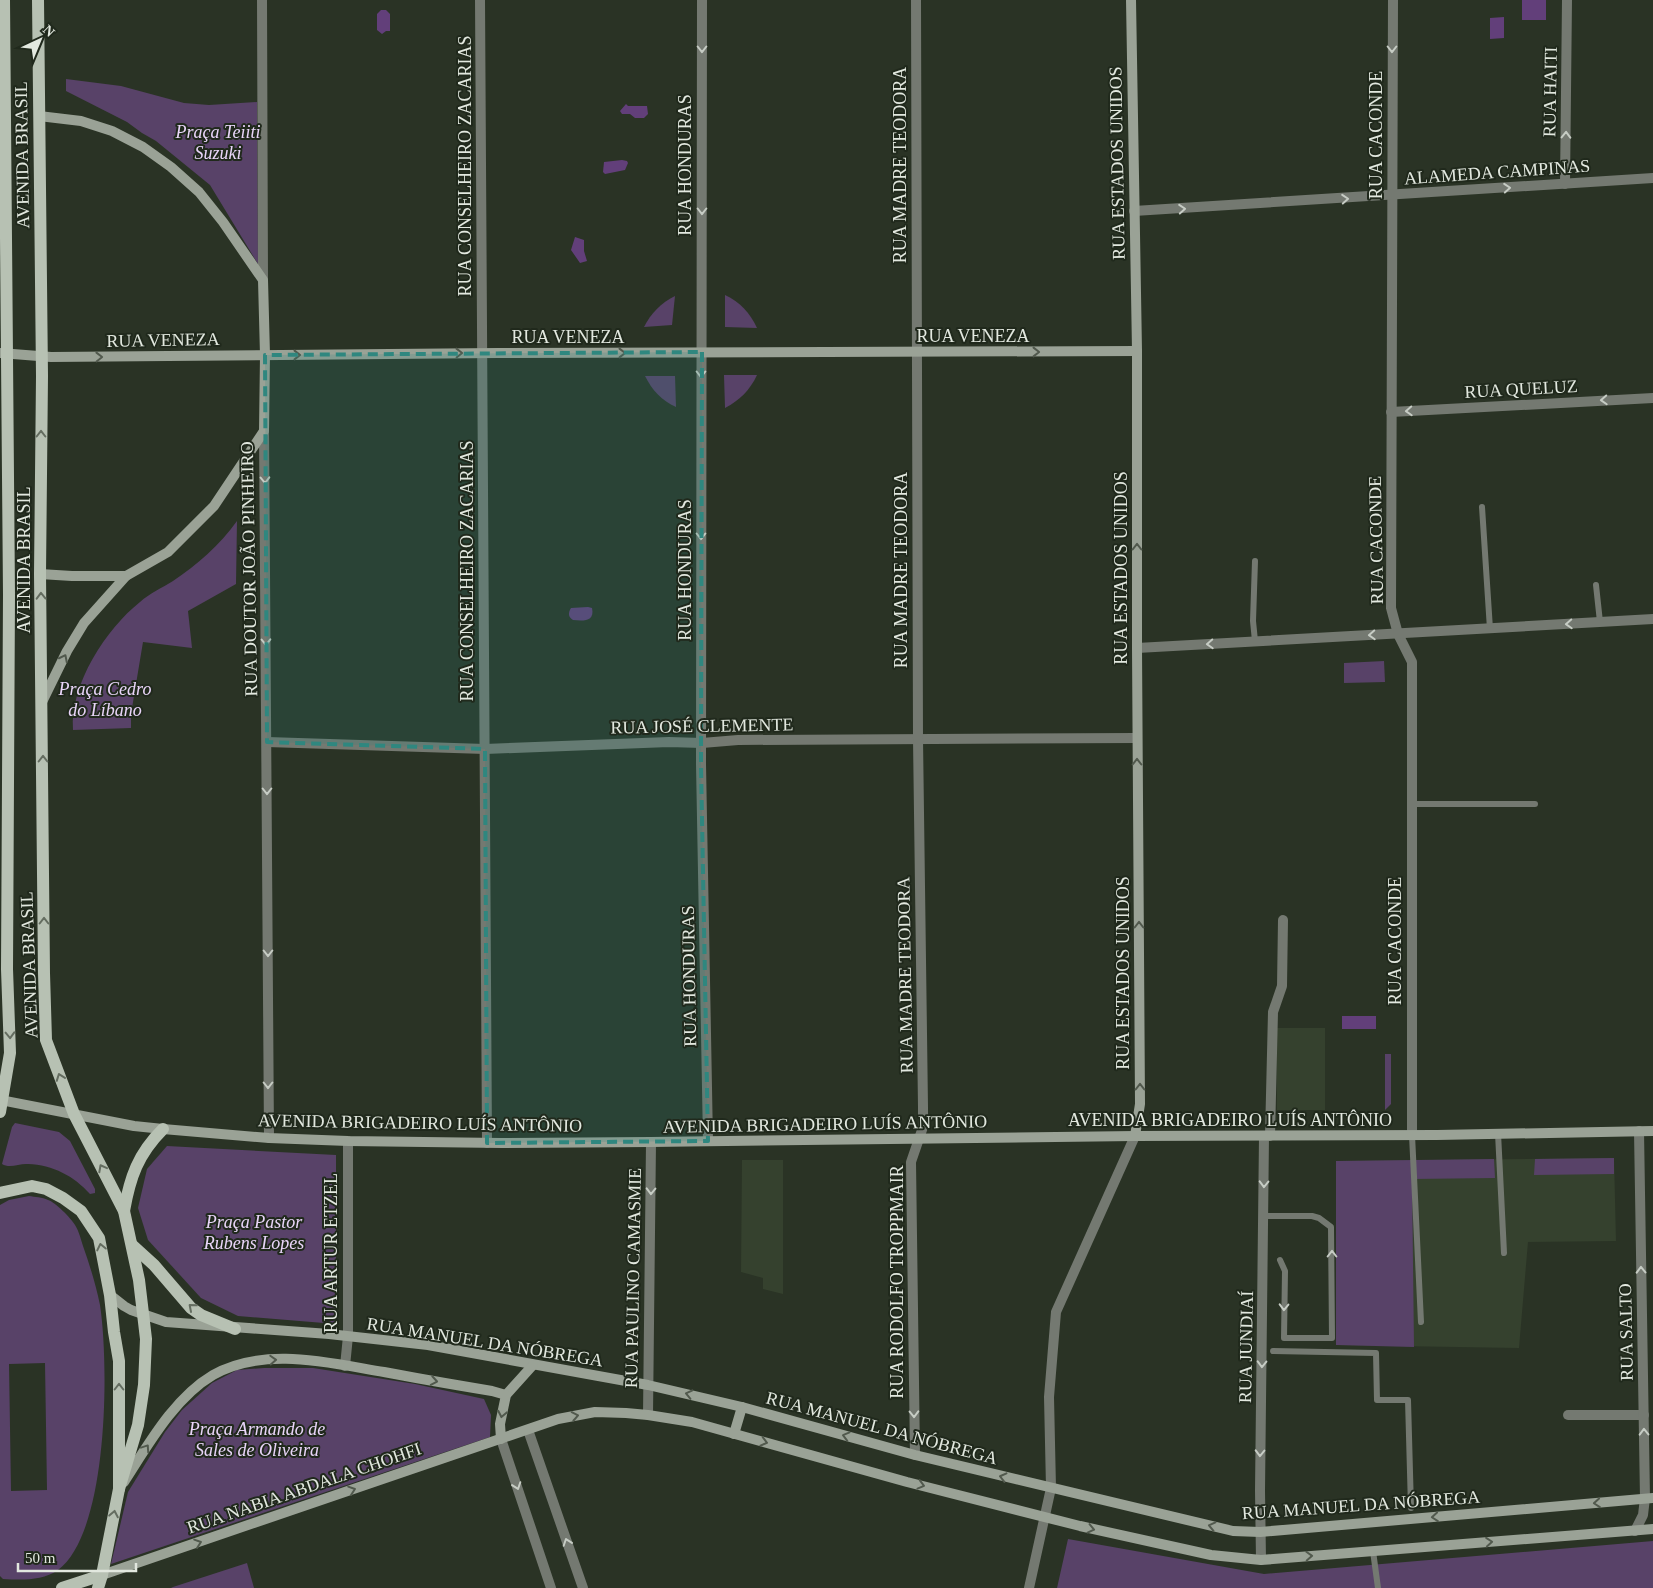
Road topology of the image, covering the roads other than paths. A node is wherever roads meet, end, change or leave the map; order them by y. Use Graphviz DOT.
graph roads {
  1 [pos="4,0"];
  2 [pos="38,0"];
  3 [pos="262,0"];
  4 [pos="480,0"];
  5 [pos="702,0"];
  6 [pos="916,0"];
  7 [pos="1131,0"];
  8 [pos="1392,0"];
  9 [pos="1567,0"];
  10 [pos="3,113"];
  11 [pos="39,116"];
  12 [pos="1653,178"];
  13 [pos="1565,184"];
  14 [pos="1391,196"];
  15 [pos="1134,211"];
  16 [pos="263,280"];
  17 [pos="1137,351"];
  18 [pos="702,352"];
  19 [pos="917,352"];
  20 [pos="3,353"];
  21 [pos="482,353"];
  22 [pos="265,355"];
  23 [pos="41,356"];
  24 [pos="1653,398"];
  25 [pos="1391,412"];
  26 [pos="264,431"];
  27 [pos="1482,507"];
  28 [pos="1254,560"];
  29 [pos="40,574"];
  30 [pos="126,576"];
  31 [pos="1596,585"];
  32 [pos="4,595"];
  33 [pos="1653,619"];
  34 [pos="1600,622"];
  35 [pos="1490,629"];
  36 [pos="1398,634"];
  37 [pos="1255,641"];
  38 [pos="4,645"];
  39 [pos="1137,648"];
  40 [pos="42,702"];
  41 [pos="1137,738"];
  42 [pos="918,739"];
  43 [pos="267,742"];
  44 [pos="702,743"];
  45 [pos="485,749"];
  46 [pos="1412,804"];
  47 [pos="1535,804"];
  48 [pos="1283,920"];
  49 [pos="1,1104"];
  50 [pos="74,1114"];
  51 [pos="163,1129"];
  52 [pos="1639,1131"];
  53 [pos="1653,1131"];
  54 [pos="1498,1133"];
  55 [pos="1412,1135"];
  56 [pos="1135,1136"];
  57 [pos="1267,1136"];
  58 [pos="269,1138"];
  59 [pos="918,1139"];
  60 [pos="348,1141"];
  61 [pos="708,1141"];
  62 [pos="487,1142"];
  63 [pos="651,1142"];
  64 [pos="0,1193"];
  65 [pos="124,1211"];
  66 [pos="1264,1216"];
  67 [pos="132,1245"];
  68 [pos="1504,1253"];
  69 [pos="1280,1260"];
  70 [pos="110,1295"];
  71 [pos="144,1316"];
  72 [pos="1421,1322"];
  73 [pos="235,1329"];
  74 [pos="348,1336"];
  75 [pos="1273,1351"];
  76 [pos="533,1365"];
  77 [pos="345,1366"];
  78 [pos="648,1385"];
  79 [pos="506,1395"];
  80 [pos="742,1407"];
  81 [pos="648,1415"];
  82 [pos="1568,1415"];
  83 [pos="1644,1415"];
  84 [pos="528,1430"];
  85 [pos="734,1434"];
  86 [pos="501,1439"];
  87 [pos="915,1455"];
  88 [pos="1051,1488"];
  89 [pos="119,1489"];
  90 [pos="1649,1498"];
  91 [pos="1411,1508"];
  92 [pos="1044,1517"];
  93 [pos="1653,1529"];
  94 [pos="1635,1531"];
  95 [pos="1260,1532"];
  96 [pos="1374,1552"];
  97 [pos="1260,1560"];
  98 [pos="102,1575"];
  99 [pos="62,1588"];
  100 [pos="98,1588"];
  101 [pos="552,1588"];
  102 [pos="583,1588"];
  103 [pos="1029,1588"];
  104 [pos="1378,1588"];
  1 -- 10 [label="main road, AVENIDA BRASIL"];
  2 -- 11 [label="main road, AVENIDA BRASIL"];
  3 -- 16 [label="street, RUA DOUTOR JOÃO PINHEIRO"];
  4 -- 21 [label="street, RUA CONSELHEIRO ZACARIAS"];
  5 -- 18 [label="street, RUA HONDURAS, one-way"];
  6 -- 19 [label="street, RUA MADRE TEODORA"];
  7 -- 15 [label="street, RUA ESTADOS UNIDOS"];
  8 -- 14 [label="street, RUA CACONDE, one-way"];
  13 -- 9 [label="street, RUA HAITI, one-way"];
  10 -- 20 [label="main road, AVENIDA BRASIL"];
  11 -- 16 [label="street"];
  11 -- 23 [label="main road, AVENIDA BRASIL"];
  12 -- 13 [label="street, ALAMEDA CAMPINAS"];
  14 -- 13 [label="street, ALAMEDA CAMPINAS, one-way"];
  15 -- 14 [label="street, ALAMEDA CAMPINAS, one-way"];
  14 -- 25 [label="street, RUA CACONDE"];
  15 -- 17 [label="street, RUA ESTADOS UNIDOS"];
  16 -- 22 [label="street, RUA DOUTOR JOÃO PINHEIRO"];
  19 -- 17 [label="street, RUA VENEZA, one-way"];
  39 -- 17 [label="street, RUA ESTADOS UNIDOS, one-way"];
  18 -- 19 [label="street, RUA VENEZA"];
  21 -- 18 [label="street, RUA VENEZA, one-way"];
  18 -- 44 [label="street, RUA HONDURAS, one-way"];
  19 -- 42 [label="street, RUA MADRE TEODORA"];
  20 -- 23 [label="street, RUA VENEZA"];
  20 -- 32 [label="main road, AVENIDA BRASIL"];
  22 -- 21 [label="street, RUA VENEZA, one-way"];
  21 -- 45 [label="street, RUA CONSELHEIRO ZACARIAS"];
  23 -- 22 [label="street, RUA VENEZA, one-way"];
  22 -- 26 [label="street, RUA DOUTOR JOÃO PINHEIRO"];
  29 -- 23 [label="main road, AVENIDA BRASIL, one-way"];
  24 -- 25 [label="street, RUA QUELUZ, one-way"];
  25 -- 36 [label="street, RUA CACONDE"];
  26 -- 30 [label="street"];
  26 -- 43 [label="street, RUA DOUTOR JOÃO PINHEIRO, one-way"];
  27 -- 35 [label="lane"];
  28 -- 37 [label="lane"];
  29 -- 30 [label="street"];
  40 -- 29 [label="main road, AVENIDA BRASIL, one-way"];
  40 -- 30 [label="street, one-way"];
  31 -- 34 [label="lane"];
  32 -- 38 [label="main road, AVENIDA BRASIL"];
  33 -- 34 [label="street"];
  34 -- 35 [label="street, one-way"];
  35 -- 36 [label="street"];
  36 -- 37 [label="street, one-way"];
  36 -- 46 [label="street, RUA CACONDE"];
  37 -- 39 [label="street, one-way"];
  38 -- 49 [label="main road, AVENIDA BRASIL, one-way"];
  39 -- 41 [label="street, RUA ESTADOS UNIDOS"];
  50 -- 40 [label="main road, AVENIDA BRASIL, one-way"];
  41 -- 42 [label="street, RUA JOSÉ CLEMENTE"];
  56 -- 41 [label="street, RUA ESTADOS UNIDOS, one-way"];
  42 -- 44 [label="street, RUA JOSÉ CLEMENTE"];
  42 -- 59 [label="street, RUA MADRE TEODORA"];
  43 -- 45 [label="street, RUA JOSÉ CLEMENTE"];
  43 -- 58 [label="street, RUA DOUTOR JOÃO PINHEIRO, one-way"];
  44 -- 45 [label="street, RUA JOSÉ CLEMENTE"];
  44 -- 61 [label="street, RUA HONDURAS"];
  45 -- 62 [label="street, RUA CONSELHEIRO ZACARIAS"];
  46 -- 47 [label="lane"];
  46 -- 55 [label="street, RUA CACONDE"];
  48 -- 57 [label="street, RUA JUNDIAÍ"];
  49 -- 50 [label="street, AVENIDA BRIGADEIRO LUÍS ANTÔNIO"];
  50 -- 51 [label="street, AVENIDA BRIGADEIRO LUÍS ANTÔNIO"];
  65 -- 50 [label="main road, AVENIDA BRASIL, one-way"];
  51 -- 58 [label="street, AVENIDA BRIGADEIRO LUÍS ANTÔNIO"];
  51 -- 65 [label="main road"];
  52 -- 53 [label="street, AVENIDA BRIGADEIRO LUÍS ANTÔNIO"];
  52 -- 54 [label="street, AVENIDA BRIGADEIRO LUÍS ANTÔNIO"];
  83 -- 52 [label="street, RUA SALTO, one-way"];
  54 -- 55 [label="street, AVENIDA BRIGADEIRO LUÍS ANTÔNIO"];
  54 -- 68 [label="lane"];
  55 -- 57 [label="street, AVENIDA BRIGADEIRO LUÍS ANTÔNIO"];
  55 -- 72 [label="lane"];
  56 -- 57 [label="street, AVENIDA BRIGADEIRO LUÍS ANTÔNIO"];
  56 -- 59 [label="street, AVENIDA BRIGADEIRO LUÍS ANTÔNIO"];
  56 -- 88 [label="street"];
  57 -- 66 [label="street, RUA JUNDIAÍ, one-way"];
  58 -- 60 [label="street, AVENIDA BRIGADEIRO LUÍS ANTÔNIO"];
  59 -- 61 [label="street, AVENIDA BRIGADEIRO LUÍS ANTÔNIO"];
  59 -- 87 [label="street, RUA RODOLFO TROPPMAIR, one-way"];
  60 -- 62 [label="street, AVENIDA BRIGADEIRO LUÍS ANTÔNIO"];
  60 -- 74 [label="street, RUA ARTUR ETZEL"];
  61 -- 63 [label="street, AVENIDA BRIGADEIRO LUÍS ANTÔNIO"];
  62 -- 63 [label="street, AVENIDA BRIGADEIRO LUÍS ANTÔNIO"];
  63 -- 78 [label="street, RUA PAULINO CAMASMIE, one-way"];
  70 -- 64 [label="main road, one-way"];
  65 -- 67 [label="main road"];
  69 -- 66 [label="lane, one-way"];
  66 -- 95 [label="street, RUA JUNDIAÍ, one-way"];
  67 -- 71 [label="main road"];
  73 -- 67 [label="main road, one-way"];
  70 -- 71 [label="street, RUA MANUEL DA NÓBREGA"];
  89 -- 70 [label="main road, one-way"];
  71 -- 73 [label="street, RUA MANUEL DA NÓBREGA"];
  71 -- 89 [label="main road"];
  73 -- 74 [label="street, RUA MANUEL DA NÓBREGA"];
  74 -- 76 [label="street, RUA MANUEL DA NÓBREGA"];
  74 -- 77 [label="street, RUA ARTUR ETZEL"];
  75 -- 91 [label="lane"];
  76 -- 78 [label="street, RUA MANUEL DA NÓBREGA"];
  76 -- 79 [label="street"];
  77 -- 79 [label="street, one-way"];
  89 -- 77 [label="street, one-way"];
  80 -- 78 [label="street, RUA MANUEL DA NÓBREGA, one-way"];
  78 -- 81 [label="street, RUA PAULINO CAMASMIE"];
  79 -- 86 [label="street, one-way"];
  80 -- 85 [label="street"];
  87 -- 80 [label="street, RUA MANUEL DA NÓBREGA, one-way"];
  84 -- 81 [label="street, one-way"];
  81 -- 85 [label="street"];
  82 -- 83 [label="street"];
  90 -- 83 [label="street, RUA SALTO, one-way"];
  84 -- 86 [label="street, RUA NABIA ABDALA CHOHFI"];
  102 -- 84 [label="street, one-way"];
  85 -- 92 [label="street, one-way"];
  98 -- 86 [label="street, RUA NABIA ABDALA CHOHFI, one-way"];
  86 -- 101 [label="street, one-way"];
  88 -- 87 [label="street, RUA MANUEL DA NÓBREGA, one-way"];
  88 -- 92 [label="street"];
  95 -- 88 [label="street, RUA MANUEL DA NÓBREGA, one-way"];
  98 -- 89 [label="main road, one-way"];
  90 -- 94 [label="street, RUA SALTO"];
  90 -- 95 [label="street, RUA MANUEL DA NÓBREGA, one-way"];
  92 -- 97 [label="street, one-way"];
  92 -- 103 [label="street"];
  93 -- 94 [label="street"];
  96 -- 94 [label="street, one-way"];
  95 -- 97 [label="street, RUA JUNDIAÍ"];
  97 -- 96 [label="street, one-way"];
  96 -- 104 [label="lane"];
  98 -- 99 [label="main road, RUA NABIA ABDALA CHOHFI"];
  98 -- 100 [label="main road"];
}
